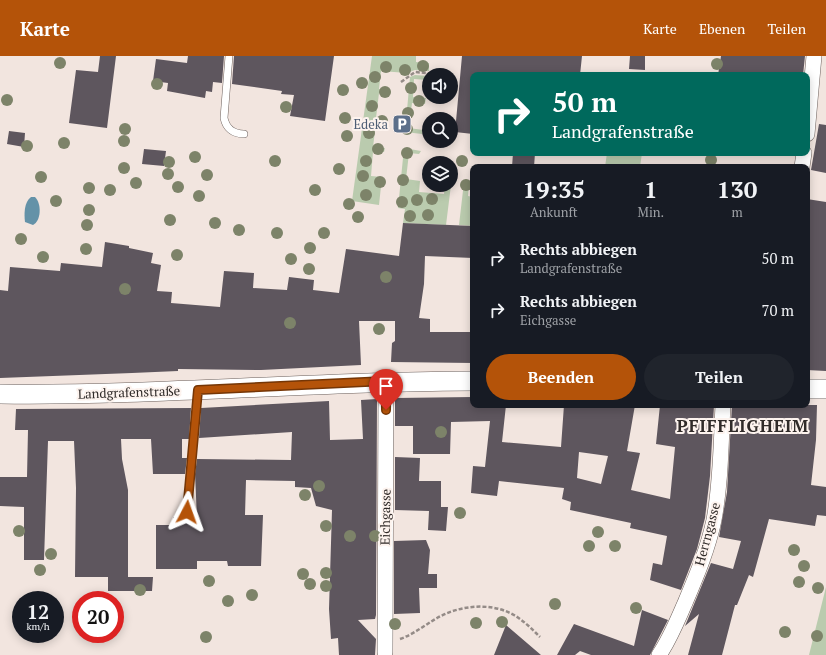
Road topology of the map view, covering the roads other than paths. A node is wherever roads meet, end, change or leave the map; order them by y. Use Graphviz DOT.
graph roads {
  1 [pos="229,56"];
  2 [pos="814,56"];
  3 [pos="810,101"];
  4 [pos="244,134"];
  5 [pos="386,381"];
  6 [pos="470,381"];
  7 [pos="810,389"];
  8 [pos="826,389"];
  9 [pos="198,390"];
  10 [pos="0,394"];
  11 [pos="723,408"];
  12 [pos="187,512"];
  13 [pos="385,647"];
  14 [pos="660,655"];
  1 -- 4 [label="lane"];
  2 -- 3 [label="street"];
  5 -- 6 [label="street, Landgrafenstraße"];
  5 -- 9 [label="street, Landgrafenstraße"];
  5 -- 13 [label="street, Eichgasse"];
  7 -- 8 [label="street"];
  9 -- 10 [label="street, Landgrafenstraße"];
  9 -- 12 [label="lane"];
  11 -- 14 [label="street, Herrngasse"];
}
